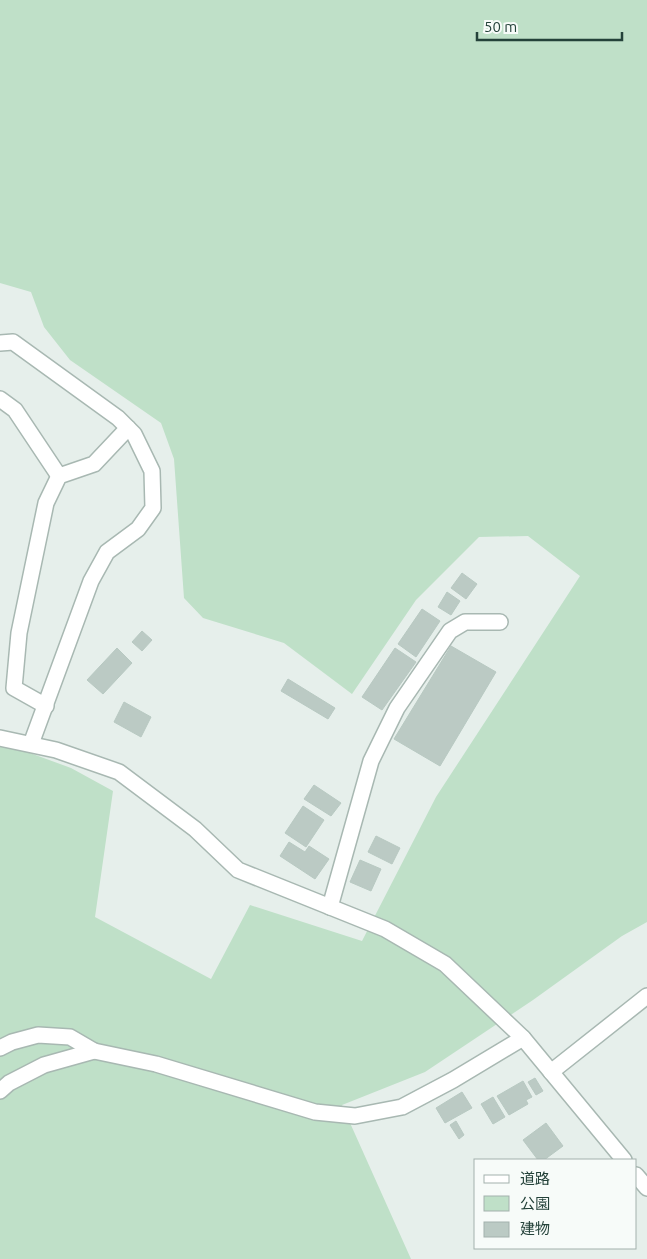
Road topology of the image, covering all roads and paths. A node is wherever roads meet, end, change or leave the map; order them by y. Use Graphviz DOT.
graph roads {
  1 [pos="0,343"];
  2 [pos="0,399"];
  3 [pos="128,428"];
  4 [pos="59,476"];
  5 [pos="500,622"];
  6 [pos="46,706"];
  7 [pos="0,738"];
  8 [pos="31,744"];
  9 [pos="330,907"];
  10 [pos="647,996"];
  11 [pos="523,1038"];
  12 [pos="0,1048"];
  13 [pos="94,1051"];
  14 [pos="551,1072"];
  15 [pos="0,1091"];
  16 [pos="623,1159"];
  17 [pos="637,1176"];
  18 [pos="647,1188"];
  1 -- 3 [label="street"];
  2 -- 4 [label="street"];
  3 -- 4 [label="street"];
  3 -- 6 [label="street"];
  4 -- 6 [label="street"];
  5 -- 9 [label="street"];
  6 -- 8 [label="street"];
  7 -- 8 [label="street"];
  8 -- 9 [label="street"];
  9 -- 11 [label="street"];
  10 -- 14 [label="street"];
  11 -- 13 [label="street"];
  11 -- 14 [label="street"];
  12 -- 13 [label="street"];
  13 -- 15 [label="street"];
  14 -- 16 [label="street"];
  17 -- 18 [label="street"];
}
